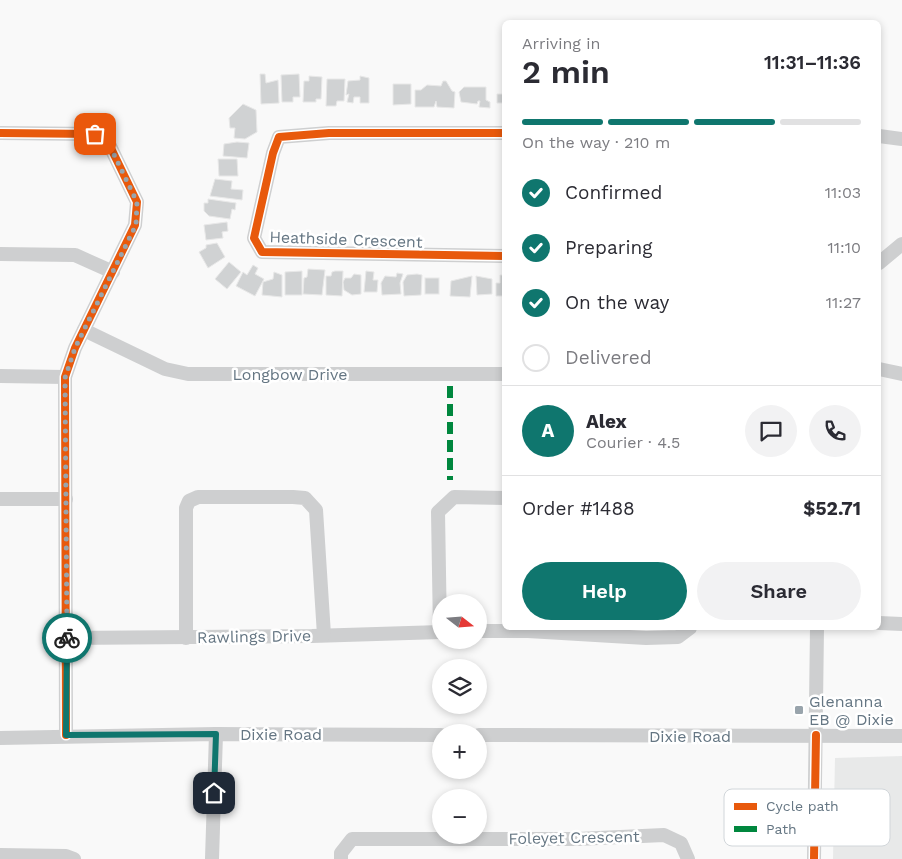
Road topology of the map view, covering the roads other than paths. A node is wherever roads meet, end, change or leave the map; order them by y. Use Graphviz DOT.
graph roads {
  1 [pos="0,133"];
  2 [pos="502,133"];
  3 [pos="881,136"];
  4 [pos="902,139"];
  5 [pos="902,244"];
  6 [pos="0,254"];
  7 [pos="502,256"];
  8 [pos="881,262"];
  9 [pos="113,272"];
  10 [pos="84,330"];
  11 [pos="881,369"];
  12 [pos="502,374"];
  13 [pos="902,374"];
  14 [pos="0,376"];
  15 [pos="65,378"];
  16 [pos="502,498"];
  17 [pos="0,499"];
  18 [pos="66,499"];
  19 [pos="440,594"];
  20 [pos="881,623"];
  21 [pos="902,624"];
  22 [pos="687,630"];
  23 [pos="816,630"];
  24 [pos="488,631"];
  25 [pos="571,631"];
  26 [pos="432,632"];
  27 [pos="324,635"];
  28 [pos="67,638"];
  29 [pos="186,638"];
  30 [pos="216,734"];
  31 [pos="66,735"];
  32 [pos="432,735"];
  33 [pos="487,735"];
  34 [pos="816,735"];
  35 [pos="902,736"];
  36 [pos="0,738"];
  37 [pos="815,789"];
  38 [pos="814,846"];
  39 [pos="0,855"];
  40 [pos="74,859"];
  41 [pos="212,859"];
  42 [pos="341,859"];
  43 [pos="688,859"];
  44 [pos="814,859"];
  1 -- 9 [label="street"];
  2 -- 7 [label="street, Heathside Crescent"];
  3 -- 4 [label="street"];
  5 -- 8 [label="street"];
  6 -- 9 [label="street"];
  9 -- 10 [label="street"];
  10 -- 12 [label="street, Longbow Drive"];
  10 -- 15 [label="street"];
  11 -- 13 [label="street"];
  14 -- 15 [label="street"];
  15 -- 18 [label="street"];
  16 -- 19 [label="street"];
  17 -- 18 [label="street"];
  18 -- 28 [label="street"];
  20 -- 21 [label="street"];
  22 -- 25 [label="street"];
  23 -- 34 [label="street"];
  24 -- 25 [label="street"];
  26 -- 27 [label="street, Rawlings Drive"];
  27 -- 29 [label="street, Rawlings Drive"];
  27 -- 29 [label="street"];
  28 -- 29 [label="street, Rawlings Drive"];
  28 -- 31 [label="street"];
  30 -- 31 [label="street, Dixie Road"];
  30 -- 32 [label="street, Dixie Road"];
  30 -- 41 [label="street"];
  31 -- 36 [label="street, Dixie Road"];
  33 -- 34 [label="street, Dixie Road"];
  34 -- 35 [label="street, Dixie Road"];
  34 -- 37 [label="street"];
  38 -- 44 [label="street"];
  39 -- 40 [label="street"];
  42 -- 43 [label="street, Foleyet Crescent"];
}
